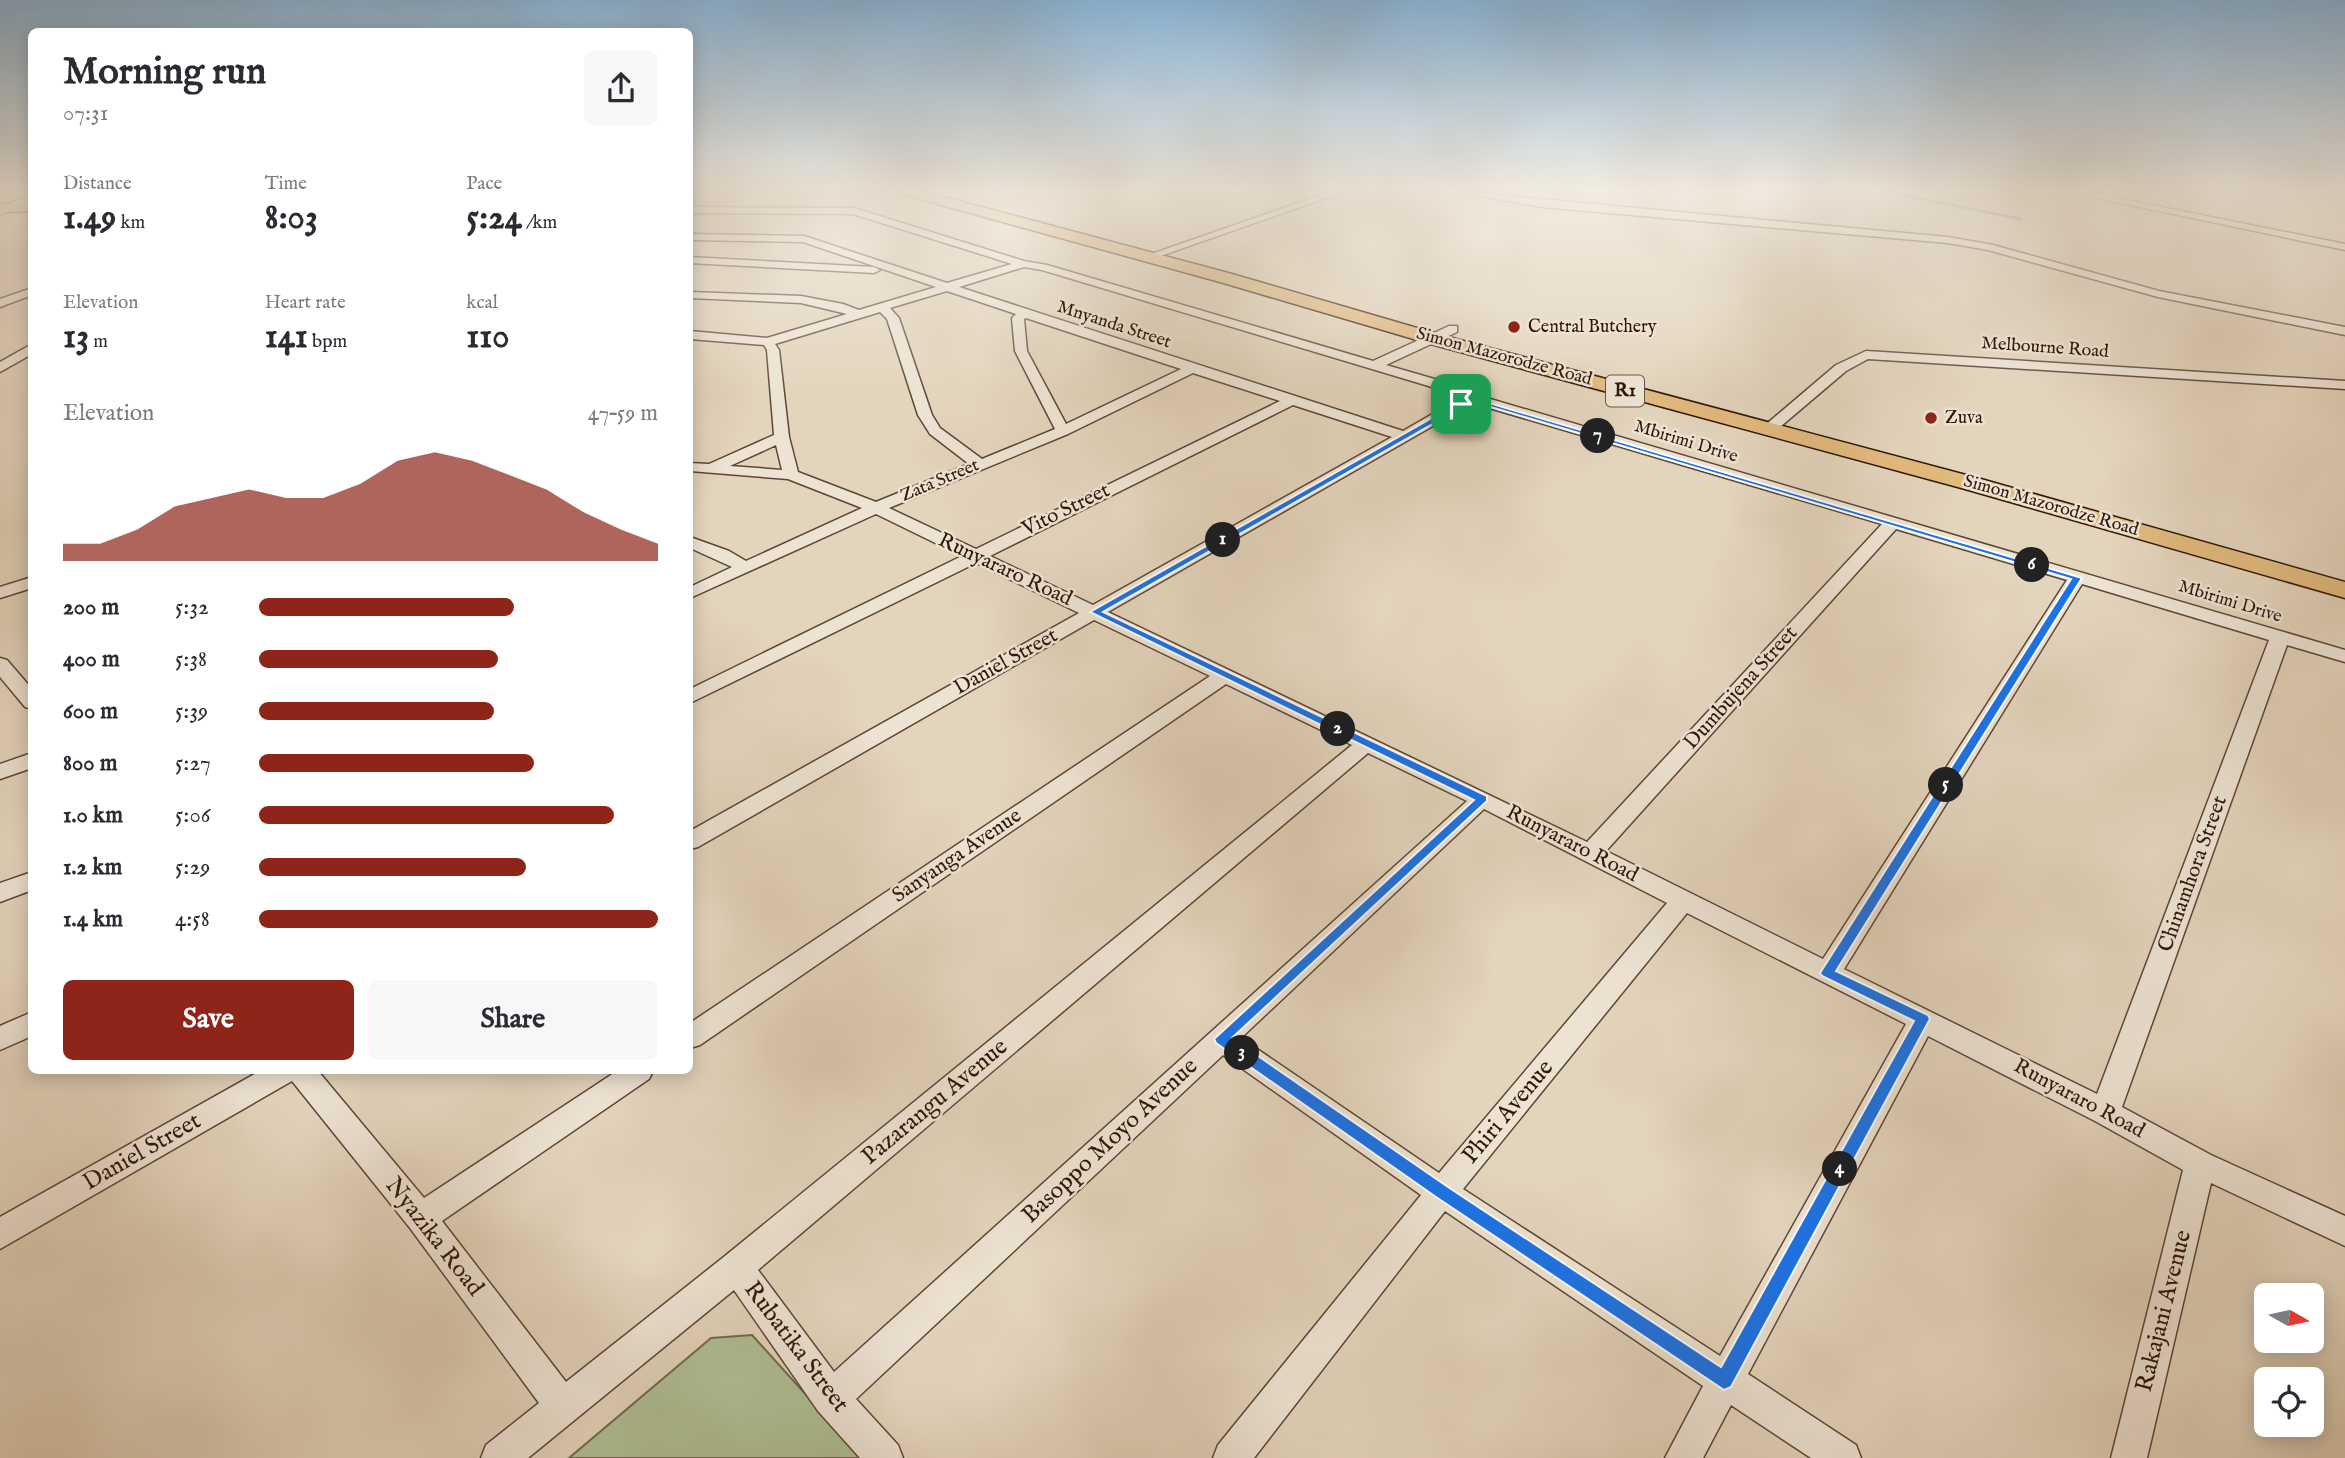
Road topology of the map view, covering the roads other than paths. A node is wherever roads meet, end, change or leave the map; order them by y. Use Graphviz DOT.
graph roads {
  1 [pos="863,259"];
  2 [pos="1007,259"];
  3 [pos="1171,259"];
  4 [pos="1176,259"];
  5 [pos="2032,259"];
  6 [pos="693,260"];
  7 [pos="1023,264"];
  8 [pos="900,271"];
  9 [pos="944,286"];
  10 [pos="28,292"];
  11 [pos="693,295"];
  12 [pos="0,303"];
  13 [pos="881,306"];
  14 [pos="858,314"];
  15 [pos="1024,314"];
  16 [pos="1453,329"];
  17 [pos="2345,331"];
  18 [pos="693,335"];
  19 [pos="1434,339"];
  20 [pos="768,342"];
  21 [pos="28,350"];
  22 [pos="1375,365"];
  23 [pos="0,368"];
  24 [pos="1191,369"];
  25 [pos="2345,384"];
  26 [pos="1465,397"];
  27 [pos="1292,400"];
  28 [pos="1776,424"];
  29 [pos="1063,431"];
  30 [pos="1404,436"];
  31 [pos="782,437"];
  32 [pos="979,464"];
  33 [pos="693,467"];
  34 [pos="712,468"];
  35 [pos="791,475"];
  36 [pos="876,508"];
  37 [pos="1892,523"];
  38 [pos="693,543"];
  39 [pos="2253,543"];
  40 [pos="973,555"];
  41 [pos="745,568"];
  42 [pos="2077,578"];
  43 [pos="28,583"];
  44 [pos="2345,590"];
  45 [pos="693,592"];
  46 [pos="0,593"];
  47 [pos="1096,612"];
  48 [pos="2280,637"];
  49 [pos="2345,656"];
  50 [pos="3,674"];
  51 [pos="1225,675"];
  52 [pos="693,695"];
  53 [pos="28,700"];
  54 [pos="1367,743"];
  55 [pos="28,762"];
  56 [pos="0,772"];
  57 [pos="1482,799"];
  58 [pos="693,839"];
  59 [pos="1590,854"];
  60 [pos="28,882"];
  61 [pos="0,893"];
  62 [pos="1683,900"];
  63 [pos="1828,973"];
  64 [pos="1923,1019"];
  65 [pos="28,1025"];
  66 [pos="693,1035"];
  67 [pos="0,1039"];
  68 [pos="1222,1039"];
  69 [pos="280,1074"];
  70 [pos="303,1074"];
  71 [pos="635,1074"];
  72 [pos="2105,1112"];
  73 [pos="2200,1164"];
  74 [pos="1442,1192"];
  75 [pos="421,1218"];
  76 [pos="2345,1231"];
  77 [pos="0,1234"];
  78 [pos="737,1267"];
  79 [pos="1724,1380"];
  80 [pos="831,1398"];
  81 [pos="563,1406"];
  82 [pos="499,1458"];
  83 [pos="885,1458"];
  84 [pos="1231,1458"];
  85 [pos="1683,1458"];
  86 [pos="1843,1458"];
  87 [pos="2129,1458"];
  1 -- 8 [label="street, Mnyanda Street"];
  2 -- 7 [label="street, Mbirimi Drive"];
  3 -- 19 [label="highway, Simon Mazorodze Road / R1"];
  4 -- 16 [label="highway, Simon Mazorodze Road / R1"];
  5 -- 17 [label="street"];
  6 -- 8 [label="street"];
  7 -- 9 [label="street"];
  7 -- 22 [label="street, Mbirimi Drive"];
  8 -- 9 [label="street, Mnyanda Street"];
  9 -- 13 [label="street"];
  9 -- 15 [label="street, Mnyanda Street"];
  10 -- 12 [label="street"];
  11 -- 14 [label="street"];
  13 -- 14 [label="street"];
  13 -- 32 [label="street"];
  14 -- 20 [label="street"];
  15 -- 24 [label="street, Mnyanda Street"];
  15 -- 29 [label="street"];
  16 -- 19 [label="street"];
  16 -- 28 [label="highway, Simon Mazorodze Road / R1"];
  18 -- 20 [label="street"];
  19 -- 22 [label="street"];
  19 -- 28 [label="highway, Simon Mazorodze Road / R1"];
  20 -- 31 [label="street"];
  21 -- 23 [label="street"];
  22 -- 26 [label="street, Mbirimi Drive"];
  24 -- 27 [label="street, Mnyanda Street"];
  24 -- 29 [label="street, Zata Street"];
  25 -- 28 [label="street, Melbourne Road"];
  26 -- 30 [label="street, Daniel Street"];
  26 -- 37 [label="street, Mbirimi Drive"];
  27 -- 30 [label="street, Mnyanda Street"];
  27 -- 40 [label="street, Vito Street"];
  28 -- 39 [label="highway, Simon Mazorodze Road / R1"];
  28 -- 44 [label="highway, Simon Mazorodze Road"];
  29 -- 32 [label="street, Zata Street"];
  30 -- 47 [label="street, Daniel Street"];
  31 -- 34 [label="street"];
  31 -- 35 [label="street"];
  32 -- 36 [label="street, Zata Street"];
  33 -- 34 [label="street, Runyararo Road"];
  34 -- 35 [label="street, Runyararo Road"];
  35 -- 36 [label="street, Runyararo Road"];
  36 -- 40 [label="street, Runyararo Road"];
  36 -- 41 [label="street, Zata Street"];
  37 -- 42 [label="street, Mbirimi Drive"];
  37 -- 59 [label="street, Dumbujena Street"];
  38 -- 41 [label="street"];
  40 -- 47 [label="street, Runyararo Road"];
  40 -- 52 [label="street, Vito Street"];
  41 -- 45 [label="street, Zata Street"];
  42 -- 48 [label="street, Mbirimi Drive"];
  42 -- 63 [label="street"];
  43 -- 46 [label="street"];
  47 -- 51 [label="street, Runyararo Road"];
  47 -- 58 [label="street, Daniel Street"];
  48 -- 49 [label="street, Mbirimi Drive"];
  48 -- 72 [label="street, Chinamhora Street"];
  50 -- 53 [label="street"];
  51 -- 54 [label="street, Runyararo Road"];
  51 -- 66 [label="street, Sanyanga Avenue"];
  54 -- 57 [label="street, Runyararo Road"];
  54 -- 78 [label="street, Pazarangu Avenue"];
  55 -- 56 [label="street"];
  57 -- 59 [label="street, Runyararo Road"];
  57 -- 68 [label="street, Basoppo Moyo Avenue"];
  59 -- 62 [label="street, Runyararo Road"];
  60 -- 61 [label="street"];
  62 -- 63 [label="street, Runyararo Road"];
  62 -- 74 [label="street, Phiri Avenue"];
  63 -- 64 [label="street, Runyararo Road"];
  64 -- 72 [label="street, Runyararo Road"];
  64 -- 79 [label="street"];
  65 -- 67 [label="street"];
  68 -- 74 [label="street"];
  68 -- 80 [label="street, Basoppo Moyo Avenue"];
  69 -- 77 [label="street, Daniel Street"];
  70 -- 75 [label="street, Nyazika Road"];
  71 -- 75 [label="street"];
  72 -- 73 [label="street, Runyararo Road"];
  73 -- 76 [label="street, Runyararo Road"];
  73 -- 87 [label="street, Rakajani Avenue"];
  74 -- 79 [label="street"];
  74 -- 84 [label="street, Phiri Avenue"];
  75 -- 81 [label="street, Nyazika Road"];
  78 -- 80 [label="street, Rubatika Street"];
  78 -- 81 [label="street, Pazarangu Avenue"];
  79 -- 85 [label="street"];
  79 -- 86 [label="street"];
  80 -- 83 [label="street, Rubatika Street"];
  81 -- 82 [label="street, Pazarangu Avenue"];
}
